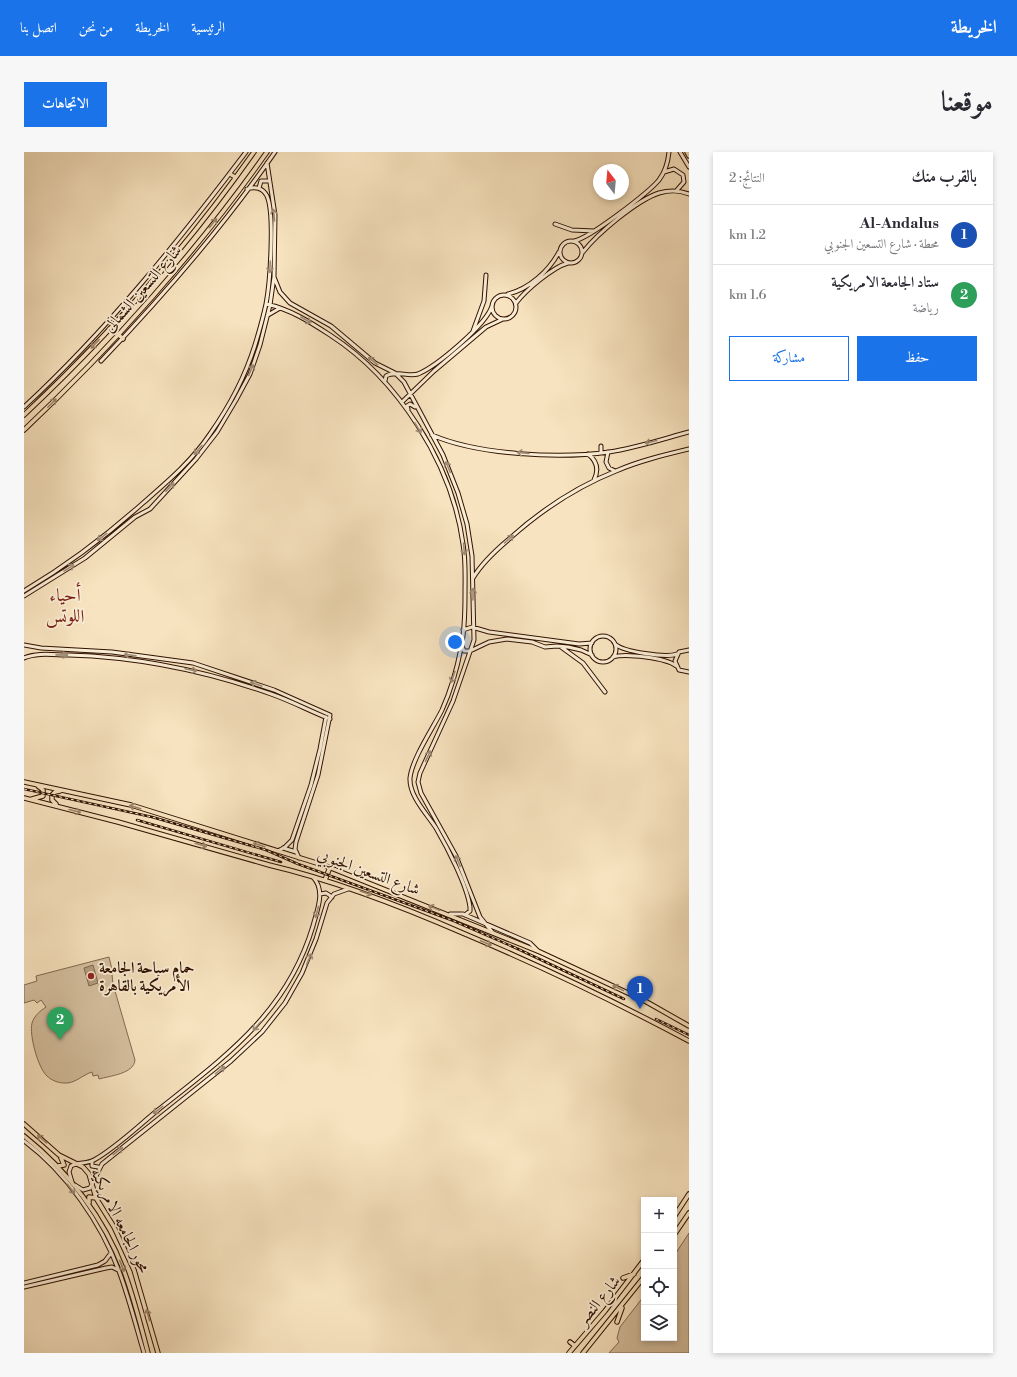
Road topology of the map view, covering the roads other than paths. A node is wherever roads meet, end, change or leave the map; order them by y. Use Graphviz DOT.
graph roads {
  1 [pos="246,152"];
  2 [pos="254,152"];
  3 [pos="266,152"];
  4 [pos="275,152"];
  5 [pos="669,152"];
  6 [pos="680,152"];
  7 [pos="687,152"];
  8 [pos="251,156"];
  9 [pos="689,156"];
  10 [pos="267,163"];
  11 [pos="689,167"];
  12 [pos="664,172"];
  13 [pos="230,174"];
  14 [pos="236,177"];
  15 [pos="268,180"];
  16 [pos="260,188"];
  17 [pos="247,189"];
  18 [pos="677,190"];
  19 [pos="689,194"];
  20 [pos="555,224"];
  21 [pos="596,231"];
  22 [pos="202,236"];
  23 [pos="585,238"];
  24 [pos="207,240"];
  25 [pos="273,241"];
  26 [pos="574,241"];
  27 [pos="590,243"];
  28 [pos="560,250"];
  29 [pos="583,252"];
  30 [pos="553,262"];
  31 [pos="570,263"];
  32 [pos="559,266"];
  33 [pos="163,270"];
  34 [pos="486,275"];
  35 [pos="169,276"];
  36 [pos="274,277"];
  37 [pos="149,286"];
  38 [pos="157,290"];
  39 [pos="517,292"];
  40 [pos="508,294"];
  41 [pos="521,297"];
  42 [pos="516,303"];
  43 [pos="266,304"];
  44 [pos="270,305"];
  45 [pos="492,306"];
  46 [pos="281,308"];
  47 [pos="298,308"];
  48 [pos="294,313"];
  49 [pos="268,315"];
  50 [pos="486,318"];
  51 [pos="503,319"];
  52 [pos="492,324"];
  53 [pos="472,333"];
  54 [pos="118,334"];
  55 [pos="122,339"];
  56 [pos="101,361"];
  57 [pos="431,367"];
  58 [pos="382,368"];
  59 [pos="434,371"];
  60 [pos="395,373"];
  61 [pos="378,375"];
  62 [pos="386,382"];
  63 [pos="410,395"];
  64 [pos="33,399"];
  65 [pos="402,402"];
  66 [pos="37,403"];
  67 [pos="24,406"];
  68 [pos="416,408"];
  69 [pos="24,415"];
  70 [pos="410,415"];
  71 [pos="24,430"];
  72 [pos="689,432"];
  73 [pos="432,435"];
  74 [pos="601,446"];
  75 [pos="689,448"];
  76 [pos="601,452"];
  77 [pos="608,452"];
  78 [pos="588,453"];
  79 [pos="615,471"];
  80 [pos="594,480"];
  81 [pos="151,497"];
  82 [pos="156,502"];
  83 [pos="138,508"];
  84 [pos="139,515"];
  85 [pos="473,578"];
  86 [pos="24,591"];
  87 [pos="24,596"];
  88 [pos="465,618"];
  89 [pos="472,619"];
  90 [pos="474,627"];
  91 [pos="463,630"];
  92 [pos="592,642"];
  93 [pos="24,644"];
  94 [pos="615,644"];
  95 [pos="462,646"];
  96 [pos="559,646"];
  97 [pos="689,650"];
  98 [pos="472,651"];
  99 [pos="677,654"];
  100 [pos="592,655"];
  101 [pos="459,657"];
  102 [pos="613,657"];
  103 [pos="24,658"];
  104 [pos="468,660"];
  105 [pos="676,666"];
  106 [pos="689,672"];
  107 [pos="273,692"];
  108 [pos="605,692"];
  109 [pos="326,713"];
  110 [pos="325,717"];
  111 [pos="330,719"];
  112 [pos="24,782"];
  113 [pos="37,785"];
  114 [pos="68,790"];
  115 [pos="24,798"];
  116 [pos="29,800"];
  117 [pos="58,806"];
  118 [pos="429,807"];
  119 [pos="424,810"];
  120 [pos="283,848"];
  121 [pos="277,851"];
  122 [pos="296,852"];
  123 [pos="300,858"];
  124 [pos="330,868"];
  125 [pos="312,876"];
  126 [pos="325,880"];
  127 [pos="351,888"];
  128 [pos="320,894"];
  129 [pos="332,897"];
  130 [pos="477,910"];
  131 [pos="470,911"];
  132 [pos="450,914"];
  133 [pos="465,915"];
  134 [pos="486,925"];
  135 [pos="493,933"];
  136 [pos="540,952"];
  137 [pos="295,970"];
  138 [pos="302,973"];
  139 [pos="288,983"];
  140 [pos="294,988"];
  141 [pos="689,1026"];
  142 [pos="689,1041"];
  143 [pos="24,1124"];
  144 [pos="24,1136"];
  145 [pos="24,1141"];
  146 [pos="59,1155"];
  147 [pos="92,1161"];
  148 [pos="76,1164"];
  149 [pos="57,1166"];
  150 [pos="99,1167"];
  151 [pos="73,1183"];
  152 [pos="92,1183"];
  153 [pos="689,1194"];
  154 [pos="96,1198"];
  155 [pos="89,1204"];
  156 [pos="677,1212"];
  157 [pos="689,1213"];
  158 [pos="675,1233"];
  159 [pos="111,1246"];
  160 [pos="111,1253"];
  161 [pos="641,1264"];
  162 [pos="118,1270"];
  163 [pos="635,1273"];
  164 [pos="623,1278"];
  165 [pos="641,1281"];
  166 [pos="24,1283"];
  167 [pos="24,1287"];
  168 [pos="622,1305"];
  169 [pos="617,1322"];
  170 [pos="155,1340"];
  171 [pos="570,1342"];
  172 [pos="146,1343"];
  173 [pos="575,1346"];
  174 [pos="144,1353"];
  175 [pos="148,1353"];
  176 [pos="158,1353"];
  177 [pos="569,1353"];
  178 [pos="583,1353"];
  1 -- 8 [label="main road"];
  1 -- 13 [label="street"];
  2 -- 8 [label="main road, شارع التسعين الشمالى"];
  22 -- 3 [label="main road, شارع التسعين الشمالى, one-way"];
  4 -- 10 [label="street"];
  5 -- 12 [label="street"];
  6 -- 11 [label="street"];
  7 -- 9 [label="main road"];
  8 -- 14 [label="main road, شارع التسعين الشمالى"];
  10 -- 15 [label="street"];
  10 -- 17 [label="street"];
  12 -- 18 [label="street"];
  12 -- 21 [label="street"];
  13 -- 14 [label="main road"];
  13 -- 64 [label="street"];
  14 -- 33 [label="main road, شارع التسعين الشمالى"];
  15 -- 16 [label="street"];
  25 -- 15 [label="street, one-way"];
  16 -- 17 [label="street"];
  16 -- 25 [label="street"];
  17 -- 24 [label="street"];
  18 -- 19 [label="street"];
  18 -- 27 [label="street"];
  20 -- 21 [label="street"];
  21 -- 23 [label="street"];
  22 -- 24 [label="main road"];
  22 -- 35 [label="main road, شارع التسعين الشمالى"];
  23 -- 26 [label="street"];
  23 -- 27 [label="street"];
  24 -- 55 [label="street"];
  25 -- 36 [label="street"];
  25 -- 43 [label="street, one-way"];
  26 -- 28 [label="street"];
  26 -- 29 [label="street"];
  27 -- 29 [label="street"];
  28 -- 30 [label="street"];
  28 -- 31 [label="street"];
  29 -- 31 [label="street"];
  30 -- 32 [label="street"];
  30 -- 39 [label="street"];
  31 -- 32 [label="street"];
  32 -- 41 [label="street"];
  33 -- 35 [label="main road"];
  33 -- 37 [label="main road, شارع التسعين الشمالى"];
  34 -- 53 [label="street"];
  35 -- 38 [label="main road, شارع التسعين الشمالى"];
  36 -- 44 [label="street"];
  36 -- 47 [label="street"];
  37 -- 38 [label="main road"];
  37 -- 66 [label="main road, شارع التسعين الشمالى, one-way"];
  38 -- 54 [label="main road, شارع التسعين الشمالى"];
  39 -- 40 [label="street"];
  39 -- 41 [label="street"];
  40 -- 42 [label="street"];
  40 -- 45 [label="street"];
  41 -- 42 [label="street"];
  42 -- 51 [label="street"];
  43 -- 44 [label="street"];
  43 -- 81 [label="street, one-way"];
  44 -- 46 [label="street"];
  44 -- 49 [label="street"];
  45 -- 50 [label="street"];
  45 -- 51 [label="street"];
  46 -- 48 [label="street"];
  46 -- 49 [label="street"];
  47 -- 48 [label="street"];
  58 -- 47 [label="street, one-way"];
  48 -- 61 [label="street, one-way"];
  82 -- 49 [label="street, one-way"];
  50 -- 52 [label="street"];
  50 -- 53 [label="street"];
  51 -- 52 [label="street"];
  52 -- 59 [label="street"];
  53 -- 57 [label="street"];
  54 -- 55 [label="main road"];
  71 -- 54 [label="main road, شارع التسعين الشمالى, one-way"];
  55 -- 56 [label="street"];
  57 -- 59 [label="street"];
  57 -- 60 [label="street"];
  58 -- 60 [label="street"];
  58 -- 61 [label="street"];
  59 -- 63 [label="street"];
  60 -- 62 [label="street"];
  60 -- 63 [label="street"];
  61 -- 62 [label="street"];
  62 -- 65 [label="street"];
  63 -- 65 [label="street"];
  63 -- 68 [label="street"];
  64 -- 66 [label="main road"];
  64 -- 67 [label="street"];
  65 -- 70 [label="street"];
  66 -- 69 [label="main road, شارع التسعين الشمالى"];
  68 -- 70 [label="street"];
  68 -- 73 [label="street"];
  70 -- 88 [label="street, one-way"];
  72 -- 77 [label="street, one-way"];
  78 -- 73 [label="street, one-way"];
  85 -- 73 [label="street, one-way"];
  74 -- 76 [label="street"];
  75 -- 79 [label="street"];
  76 -- 77 [label="street"];
  76 -- 78 [label="street"];
  77 -- 79 [label="street"];
  78 -- 80 [label="street"];
  79 -- 80 [label="street"];
  85 -- 80 [label="street, one-way"];
  81 -- 82 [label="street"];
  81 -- 83 [label="street"];
  82 -- 84 [label="street"];
  83 -- 84 [label="street"];
  83 -- 86 [label="street, one-way"];
  87 -- 84 [label="street, one-way"];
  89 -- 85 [label="street, one-way"];
  88 -- 89 [label="street"];
  88 -- 91 [label="street"];
  89 -- 90 [label="street"];
  90 -- 91 [label="street"];
  90 -- 92 [label="street"];
  90 -- 98 [label="street"];
  91 -- 95 [label="street"];
  92 -- 94 [label="street"];
  92 -- 100 [label="street"];
  107 -- 93 [label="street, one-way"];
  94 -- 99 [label="street"];
  94 -- 102 [label="street"];
  95 -- 98 [label="street"];
  95 -- 101 [label="street"];
  96 -- 98 [label="street"];
  96 -- 100 [label="street"];
  96 -- 108 [label="street"];
  97 -- 99 [label="street"];
  98 -- 104 [label="street"];
  99 -- 105 [label="street"];
  100 -- 102 [label="street"];
  101 -- 104 [label="street"];
  101 -- 119 [label="street, one-way"];
  102 -- 105 [label="street"];
  103 -- 107 [label="street, one-way"];
  118 -- 104 [label="street, one-way"];
  105 -- 106 [label="street"];
  107 -- 109 [label="street"];
  107 -- 110 [label="street"];
  109 -- 110 [label="street"];
  109 -- 111 [label="street"];
  110 -- 111 [label="street"];
  110 -- 120 [label="street"];
  111 -- 122 [label="street"];
  112 -- 113 [label="main road, شارع التسعين الجنوبي"];
  113 -- 114 [label="main road, شارع التسعين الجنوبي"];
  113 -- 116 [label="main road"];
  114 -- 117 [label="main road"];
  121 -- 114 [label="main road, شارع التسعين الجنوبي, one-way"];
  115 -- 116 [label="main road, شارع التسعين الجنوبي"];
  116 -- 117 [label="main road, شارع التسعين الجنوبي"];
  117 -- 125 [label="main road, شارع التسعين الجنوبي, one-way"];
  118 -- 119 [label="street"];
  130 -- 118 [label="street, one-way"];
  119 -- 131 [label="street"];
  120 -- 121 [label="street"];
  120 -- 122 [label="street"];
  121 -- 123 [label="main road, شارع التسعين الجنوبي"];
  122 -- 123 [label="street"];
  123 -- 124 [label="main road, شارع التسعين الجنوبي"];
  124 -- 126 [label="main road"];
  132 -- 124 [label="main road, شارع التسعين الجنوبي, one-way"];
  125 -- 126 [label="main road, شارع التسعين الجنوبي"];
  125 -- 128 [label="street"];
  126 -- 127 [label="main road, شارع التسعين الجنوبي"];
  127 -- 129 [label="street"];
  127 -- 142 [label="main road, شارع التسعين الجنوبي, one-way"];
  128 -- 129 [label="street"];
  128 -- 137 [label="street, one-way"];
  138 -- 129 [label="street, one-way"];
  130 -- 131 [label="street"];
  130 -- 134 [label="street"];
  131 -- 133 [label="street"];
  132 -- 133 [label="street"];
  132 -- 135 [label="main road, شارع التسعين الجنوبي"];
  133 -- 134 [label="street"];
  134 -- 135 [label="street"];
  134 -- 136 [label="street"];
  135 -- 136 [label="main road, شارع التسعين الجنوبي"];
  141 -- 136 [label="main road, شارع التسعين الجنوبي, one-way"];
  137 -- 138 [label="street"];
  137 -- 139 [label="street"];
  138 -- 140 [label="street"];
  139 -- 140 [label="street"];
  139 -- 147 [label="street, one-way"];
  150 -- 140 [label="street, one-way"];
  146 -- 143 [label="main road, محور الجامعه الامريكيه, one-way"];
  144 -- 149 [label="main road, محور الجامعه الامريكيه"];
  145 -- 159 [label="street, one-way"];
  146 -- 148 [label="main road, محور الجامعه الامريكيه"];
  146 -- 149 [label="main road"];
  147 -- 148 [label="street"];
  147 -- 150 [label="street"];
  148 -- 151 [label="street"];
  148 -- 152 [label="main road, محور الجامعه الامريكيه"];
  149 -- 151 [label="main road, محور الجامعه الامريكيه"];
  150 -- 152 [label="street"];
  151 -- 152 [label="street"];
  151 -- 155 [label="main road, محور الجامعه الامريكيه"];
  152 -- 154 [label="main road, محور الجامعه الامريكيه"];
  153 -- 156 [label="main road"];
  154 -- 155 [label="main road"];
  170 -- 154 [label="main road, محور الجامعه الامريكيه, one-way"];
  155 -- 159 [label="main road, محور الجامعه الامريكيه"];
  157 -- 158 [label="main road"];
  159 -- 160 [label="street"];
  159 -- 172 [label="main road, محور الجامعه الامريكيه, one-way"];
  160 -- 162 [label="street"];
  160 -- 166 [label="street"];
  161 -- 163 [label="main road, شارع النصر"];
  162 -- 167 [label="street"];
  162 -- 174 [label="street"];
  163 -- 164 [label="main road"];
  163 -- 173 [label="main road, شارع النصر"];
  165 -- 168 [label="main road, شارع النصر"];
  168 -- 169 [label="main road"];
  168 -- 178 [label="main road, شارع النصر"];
  170 -- 172 [label="main road"];
  170 -- 176 [label="main road, محور الجامعه الامريكيه"];
  171 -- 173 [label="main road"];
  172 -- 175 [label="main road, محور الجامعه الامريكيه"];
  173 -- 177 [label="main road, شارع النصر"];
}
